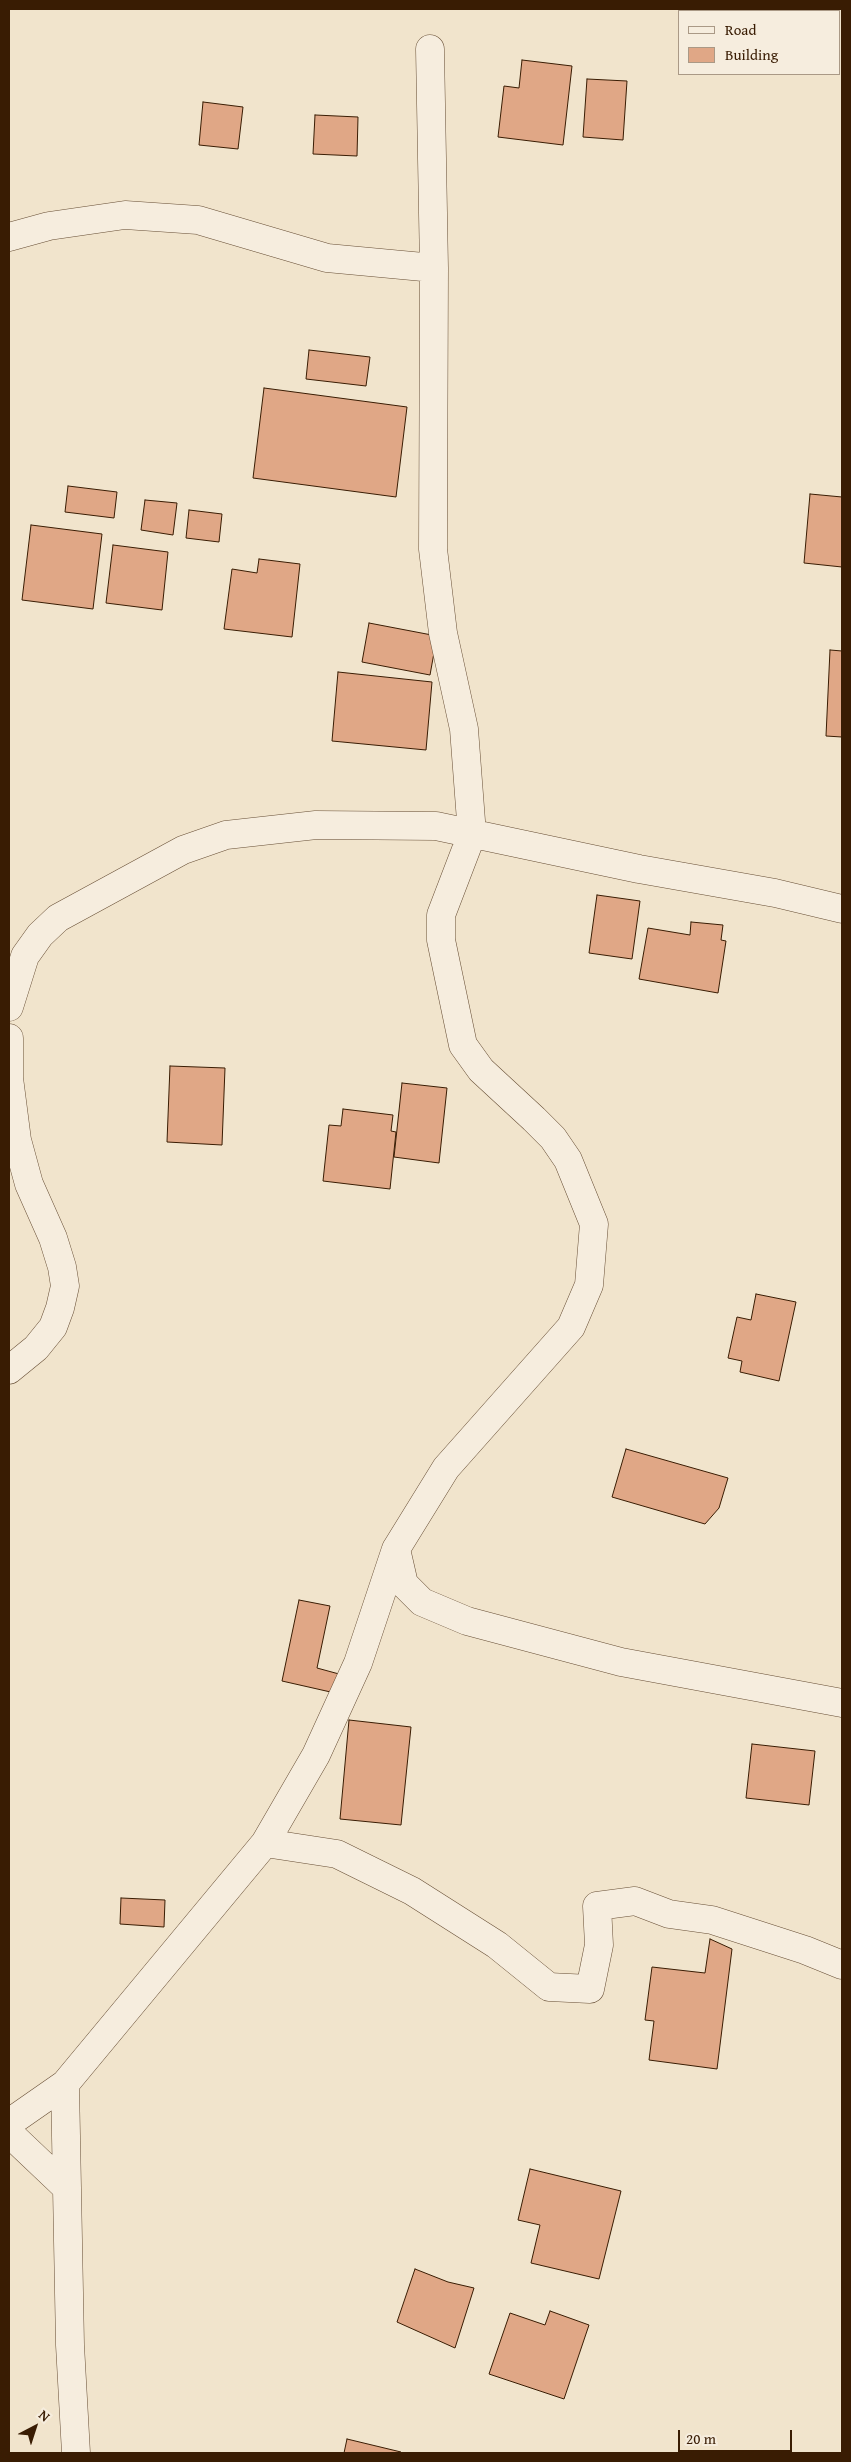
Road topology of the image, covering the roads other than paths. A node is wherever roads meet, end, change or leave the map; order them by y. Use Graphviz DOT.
graph roads {
  1 [pos="430,50"];
  2 [pos="9,237"];
  3 [pos="434,268"];
  4 [pos="472,834"];
  5 [pos="842,909"];
  6 [pos="9,1006"];
  7 [pos="9,1038"];
  8 [pos="9,1370"];
  9 [pos="396,1549"];
  10 [pos="842,1703"];
  11 [pos="265,1843"];
  12 [pos="842,1965"];
  13 [pos="65,2084"];
  14 [pos="9,2123"];
  15 [pos="9,2133"];
  16 [pos="67,2188"];
  17 [pos="76,2453"];
  1 -- 3 [label="street"];
  2 -- 3 [label="street"];
  3 -- 4 [label="street"];
  4 -- 5 [label="street"];
  4 -- 6 [label="street"];
  4 -- 9 [label="street"];
  7 -- 8 [label="street"];
  9 -- 10 [label="street"];
  9 -- 11 [label="street"];
  11 -- 12 [label="street"];
  11 -- 13 [label="street"];
  13 -- 14 [label="street"];
  13 -- 16 [label="street"];
  15 -- 16 [label="street"];
  16 -- 17 [label="street"];
}
